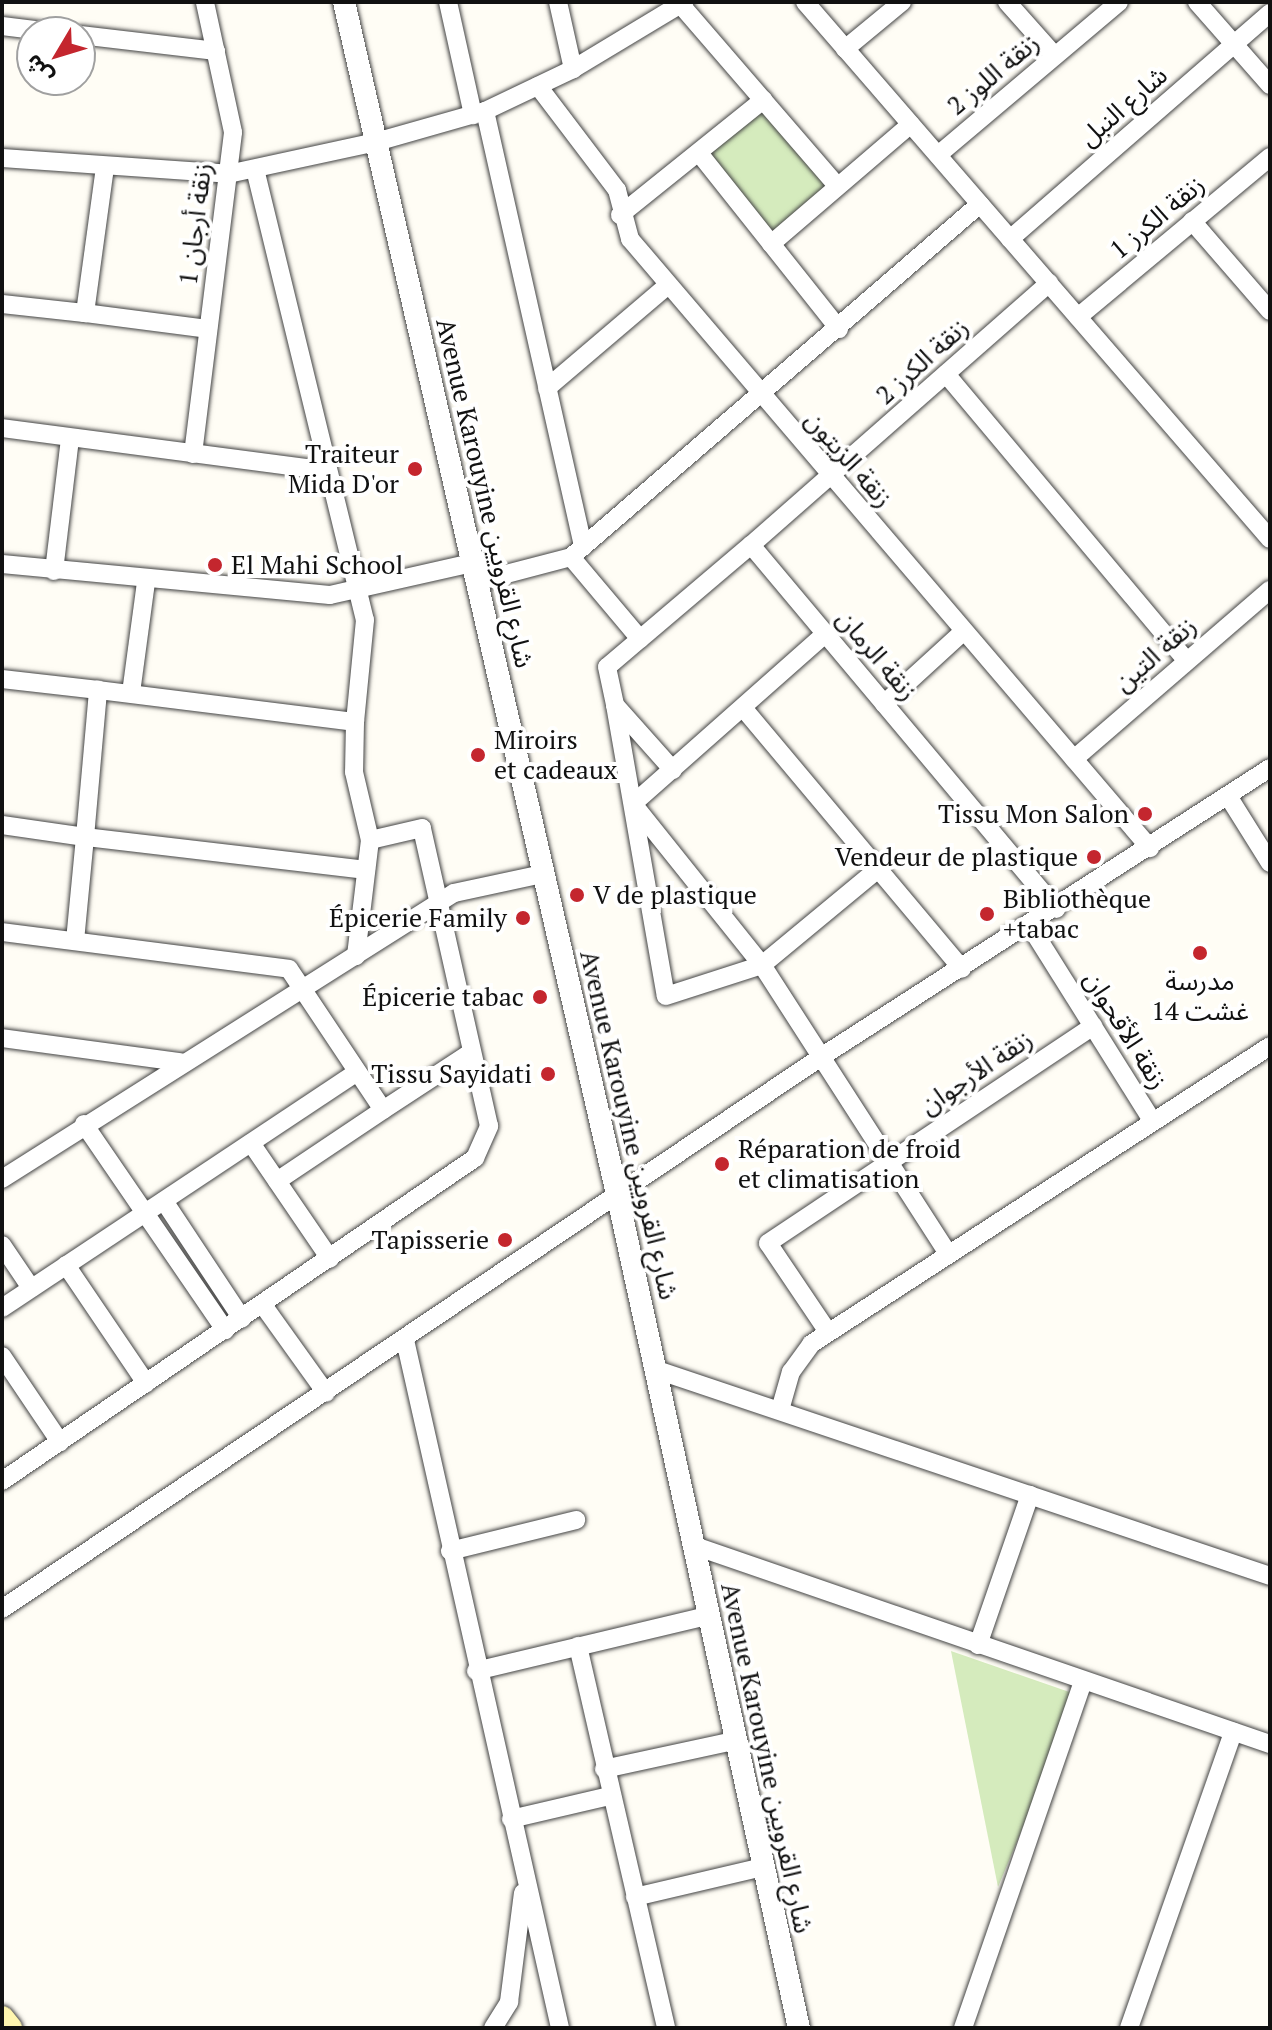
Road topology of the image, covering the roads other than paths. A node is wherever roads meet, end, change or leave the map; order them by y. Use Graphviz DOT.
graph roads {
  1 [pos="205,2"];
  2 [pos="344,2"];
  3 [pos="448,2"];
  4 [pos="558,2"];
  5 [pos="805,2"];
  6 [pos="902,2"];
  7 [pos="1007,2"];
  8 [pos="1119,2"];
  9 [pos="1197,2"];
  10 [pos="682,3"];
  11 [pos="1270,13"];
  12 [pos="96,37"];
  13 [pos="1235,44"];
  14 [pos="845,49"];
  15 [pos="216,51"];
  16 [pos="1055,56"];
  17 [pos="573,69"];
  18 [pos="1270,85"];
  19 [pos="538,86"];
  20 [pos="763,100"];
  21 [pos="479,113"];
  22 [pos="911,124"];
  23 [pos="376,142"];
  24 [pos="699,153"];
  25 [pos="938,155"];
  26 [pos="1270,157"];
  27 [pos="2,158"];
  28 [pos="105,167"];
  29 [pos="255,169"];
  30 [pos="228,174"];
  31 [pos="837,186"];
  32 [pos="980,204"];
  33 [pos="620,215"];
  34 [pos="1192,221"];
  35 [pos="1010,239"];
  36 [pos="771,244"];
  37 [pos="1049,283"];
  38 [pos="668,285"];
  39 [pos="2,304"];
  40 [pos="1270,311"];
  41 [pos="85,313"];
  42 [pos="1078,317"];
  43 [pos="208,329"];
  44 [pos="839,329"];
  45 [pos="946,374"];
  46 [pos="547,388"];
  47 [pos="762,398"];
  48 [pos="2,428"];
  49 [pos="70,438"];
  50 [pos="193,454"];
  51 [pos="327,471"];
  52 [pos="831,477"];
  53 [pos="1270,539"];
  54 [pos="751,545"];
  55 [pos="577,552"];
  56 [pos="2,564"];
  57 [pos="54,571"];
  58 [pos="474,572"];
  59 [pos="146,582"];
  60 [pos="1270,590"];
  61 [pos="358,592"];
  62 [pos="964,631"];
  63 [pos="825,634"];
  64 [pos="640,639"];
  65 [pos="1186,660"];
  66 [pos="2,679"];
  67 [pos="98,690"];
  68 [pos="131,693"];
  69 [pos="884,704"];
  70 [pos="615,705"];
  71 [pos="744,709"];
  72 [pos="355,722"];
  73 [pos="1074,759"];
  74 [pos="1270,768"];
  75 [pos="673,770"];
  76 [pos="1228,796"];
  77 [pos="633,804"];
  78 [pos="2,825"];
  79 [pos="85,837"];
  80 [pos="370,840"];
  81 [pos="1150,848"];
  82 [pos="1270,863"];
  83 [pos="878,869"];
  84 [pos="366,870"];
  85 [pos="543,874"];
  86 [pos="439,902"];
  87 [pos="1056,909"];
  88 [pos="1030,926"];
  89 [pos="2,932"];
  90 [pos="75,941"];
  91 [pos="356,956"];
  92 [pos="762,965"];
  93 [pos="962,969"];
  94 [pos="303,990"];
  95 [pos="1093,1026"];
  96 [pos="2,1038"];
  97 [pos="1270,1046"];
  98 [pos="470,1053"];
  99 [pos="821,1057"];
  100 [pos="180,1062"];
  101 [pos="357,1072"];
  102 [pos="383,1110"];
  103 [pos="1153,1122"];
  104 [pos="84,1124"];
  105 [pos="251,1143"];
  106 [pos="888,1161"];
  107 [pos="2,1179"];
  108 [pos="277,1181"];
  109 [pos="618,1198"];
  110 [pos="164,1201"];
  111 [pos="145,1213"];
  112 [pos="2,1245"];
  113 [pos="947,1252"];
  114 [pos="330,1259"];
  115 [pos="66,1265"];
  116 [pos="31,1288"];
  117 [pos="263,1305"];
  118 [pos="2,1308"];
  119 [pos="242,1319"];
  120 [pos="225,1330"];
  121 [pos="828,1332"];
  122 [pos="405,1340"];
  123 [pos="2,1356"];
  124 [pos="654,1369"];
  125 [pos="146,1383"];
  126 [pos="326,1393"];
  127 [pos="780,1410"];
  128 [pos="60,1442"];
  129 [pos="2,1481"];
  130 [pos="1030,1495"];
  131 [pos="576,1520"];
  132 [pos="692,1545"];
  133 [pos="450,1551"];
  134 [pos="1270,1576"];
  135 [pos="2,1609"];
  136 [pos="707,1616"];
  137 [pos="978,1645"];
  138 [pos="578,1646"];
  139 [pos="476,1671"];
  140 [pos="1083,1681"];
  141 [pos="1233,1732"];
  142 [pos="734,1741"];
  143 [pos="1270,1744"];
  144 [pos="604,1769"];
  145 [pos="610,1796"];
  146 [pos="511,1819"];
  147 [pos="763,1867"];
  148 [pos="525,1878"];
  149 [pos="635,1897"];
  150 [pos="2,2018"];
  151 [pos="10,2028"];
  152 [pos="493,2028"];
  153 [pos="560,2028"];
  154 [pos="666,2028"];
  155 [pos="799,2028"];
  156 [pos="963,2028"];
  157 [pos="1129,2028"];
  1 -- 15 [label="street, زنقة أرجان 1"];
  2 -- 23 [label="street, Avenue Karouyine شارع القرويين"];
  3 -- 21 [label="street"];
  4 -- 17 [label="street"];
  5 -- 14 [label="street"];
  6 -- 14 [label="street"];
  7 -- 16 [label="street"];
  8 -- 16 [label="street, زنقة اللوز 2"];
  9 -- 13 [label="street"];
  10 -- 17 [label="street"];
  10 -- 20 [label="street"];
  11 -- 13 [label="street, شارع النبل"];
  12 -- 15 [label="street"];
  13 -- 18 [label="street"];
  13 -- 35 [label="street, شارع النبل"];
  14 -- 22 [label="street"];
  15 -- 30 [label="street, زنقة أرجان 1"];
  16 -- 25 [label="street, زنقة اللوز 2"];
  17 -- 19 [label="street"];
  19 -- 21 [label="street"];
  19 -- 33 [label="street, زنقة الزيتون"];
  20 -- 24 [label="street"];
  20 -- 31 [label="street"];
  21 -- 23 [label="street"];
  21 -- 46 [label="street"];
  22 -- 25 [label="street"];
  22 -- 31 [label="street"];
  23 -- 29 [label="street"];
  23 -- 58 [label="street, Avenue Karouyine شارع القرويين"];
  24 -- 33 [label="street"];
  24 -- 36 [label="street"];
  25 -- 32 [label="street"];
  26 -- 34 [label="street, زنقة الكرز 1"];
  27 -- 28 [label="street"];
  28 -- 30 [label="street"];
  28 -- 41 [label="street"];
  29 -- 30 [label="street"];
  29 -- 51 [label="street"];
  30 -- 43 [label="street, زنقة أرجان 1"];
  31 -- 36 [label="street"];
  32 -- 35 [label="street"];
  32 -- 44 [label="street"];
  33 -- 38 [label="street, زنقة الزيتون"];
  34 -- 40 [label="street"];
  34 -- 42 [label="street, زنقة الكرز 1"];
  35 -- 37 [label="street"];
  36 -- 44 [label="street"];
  37 -- 42 [label="street"];
  37 -- 45 [label="street, زنقة الكرز 2"];
  38 -- 46 [label="street"];
  38 -- 47 [label="street, زنقة الزيتون"];
  39 -- 41 [label="street"];
  41 -- 43 [label="street"];
  42 -- 53 [label="street"];
  43 -- 50 [label="street, زنقة أرجان 1"];
  44 -- 47 [label="street"];
  45 -- 52 [label="street, زنقة الكرز 2"];
  45 -- 65 [label="street"];
  46 -- 55 [label="street"];
  47 -- 52 [label="street, زنقة الزيتون"];
  47 -- 55 [label="street"];
  48 -- 49 [label="street"];
  49 -- 50 [label="street"];
  49 -- 57 [label="street"];
  50 -- 51 [label="street"];
  51 -- 61 [label="street"];
  52 -- 54 [label="street, زنقة الكرز 2"];
  52 -- 62 [label="street, زنقة الزيتون"];
  54 -- 63 [label="street, زنقة الرمان"];
  54 -- 64 [label="street"];
  55 -- 58 [label="street"];
  55 -- 64 [label="street"];
  56 -- 57 [label="street"];
  57 -- 59 [label="street"];
  58 -- 61 [label="street"];
  58 -- 85 [label="street, Avenue Karouyine شارع القرويين"];
  59 -- 61 [label="street"];
  59 -- 68 [label="street"];
  60 -- 65 [label="street, زنقة التين"];
  61 -- 72 [label="street"];
  62 -- 69 [label="street"];
  62 -- 73 [label="street, زنقة الزيتون"];
  63 -- 69 [label="street, زنقة الرمان"];
  63 -- 71 [label="street"];
  64 -- 70 [label="street"];
  65 -- 73 [label="street, زنقة التين"];
  66 -- 67 [label="street"];
  67 -- 68 [label="street"];
  67 -- 79 [label="street"];
  68 -- 72 [label="street"];
  69 -- 87 [label="street, زنقة الرمان"];
  70 -- 75 [label="street"];
  70 -- 77 [label="street"];
  71 -- 75 [label="street"];
  71 -- 83 [label="street"];
  72 -- 80 [label="street"];
  73 -- 81 [label="street, زنقة الزيتون"];
  74 -- 76 [label="street"];
  75 -- 77 [label="street"];
  76 -- 81 [label="street"];
  76 -- 82 [label="street"];
  77 -- 92 [label="street"];
  77 -- 92 [label="street"];
  78 -- 79 [label="street"];
  79 -- 84 [label="street"];
  79 -- 90 [label="street"];
  80 -- 84 [label="street"];
  80 -- 86 [label="street"];
  81 -- 87 [label="street"];
  83 -- 92 [label="street"];
  83 -- 93 [label="street"];
  84 -- 91 [label="street"];
  85 -- 86 [label="street"];
  85 -- 109 [label="street, Avenue Karouyine شارع القرويين"];
  86 -- 91 [label="street"];
  86 -- 98 [label="street"];
  87 -- 88 [label="street"];
  88 -- 93 [label="street"];
  88 -- 95 [label="street, زنقة الأقحوان"];
  89 -- 90 [label="street"];
  90 -- 94 [label="street"];
  91 -- 94 [label="street"];
  92 -- 99 [label="street"];
  93 -- 99 [label="street"];
  94 -- 100 [label="street"];
  94 -- 101 [label="street"];
  95 -- 103 [label="street, زنقة الأقحوان"];
  95 -- 106 [label="street, زنقة الأرجوان"];
  96 -- 100 [label="street"];
  97 -- 103 [label="street"];
  98 -- 102 [label="street"];
  98 -- 114 [label="street"];
  99 -- 106 [label="street"];
  99 -- 109 [label="street"];
  100 -- 104 [label="street"];
  101 -- 102 [label="street"];
  101 -- 105 [label="street"];
  102 -- 108 [label="street"];
  103 -- 113 [label="street"];
  104 -- 107 [label="street"];
  104 -- 111 [label="street"];
  105 -- 108 [label="street"];
  105 -- 110 [label="street"];
  106 -- 113 [label="street"];
  106 -- 121 [label="street, زنقة الأرجوان"];
  108 -- 114 [label="street"];
  109 -- 122 [label="street"];
  109 -- 124 [label="street, Avenue Karouyine شارع القرويين"];
  110 -- 111 [label="street"];
  110 -- 119 [label="street"];
  111 -- 115 [label="street"];
  111 -- 120 [label="street"];
  112 -- 116 [label="street"];
  113 -- 121 [label="street"];
  114 -- 117 [label="street"];
  115 -- 116 [label="street"];
  115 -- 125 [label="street"];
  116 -- 118 [label="street"];
  117 -- 119 [label="street"];
  117 -- 126 [label="street"];
  119 -- 120 [label="street"];
  120 -- 125 [label="street"];
  121 -- 127 [label="street"];
  122 -- 126 [label="street"];
  122 -- 133 [label="street"];
  123 -- 128 [label="street"];
  124 -- 127 [label="street"];
  124 -- 132 [label="street, Avenue Karouyine شارع القرويين"];
  125 -- 128 [label="street"];
  126 -- 135 [label="street"];
  127 -- 130 [label="street"];
  128 -- 129 [label="street"];
  130 -- 134 [label="street"];
  130 -- 137 [label="street"];
  131 -- 133 [label="street"];
  132 -- 136 [label="street, Avenue Karouyine شارع القرويين"];
  132 -- 137 [label="street"];
  133 -- 139 [label="street"];
  136 -- 138 [label="street"];
  136 -- 142 [label="street, Avenue Karouyine شارع القرويين"];
  137 -- 140 [label="street"];
  138 -- 139 [label="street"];
  138 -- 144 [label="street"];
  139 -- 146 [label="street"];
  140 -- 141 [label="street"];
  140 -- 156 [label="street"];
  141 -- 143 [label="street"];
  141 -- 157 [label="street"];
  142 -- 144 [label="street"];
  142 -- 147 [label="street, Avenue Karouyine شارع القرويين"];
  144 -- 145 [label="street"];
  145 -- 146 [label="street"];
  145 -- 149 [label="street"];
  146 -- 148 [label="street"];
  147 -- 149 [label="street"];
  147 -- 155 [label="street, Avenue Karouyine شارع القرويين"];
  148 -- 152 [label="street"];
  148 -- 153 [label="street"];
  149 -- 154 [label="street"];
  150 -- 151 [label="main road"];
}
